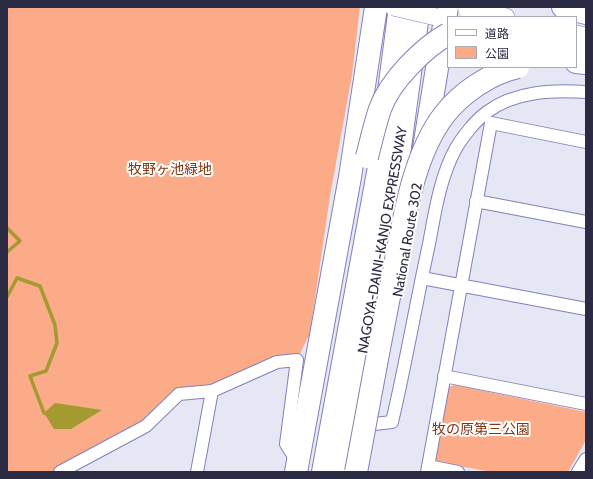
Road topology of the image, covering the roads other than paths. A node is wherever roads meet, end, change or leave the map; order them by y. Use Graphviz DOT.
graph roads {
  1 [pos="376,7"];
  2 [pos="393,7"];
  3 [pos="400,7"];
  4 [pos="464,7"];
  5 [pos="469,7"];
  6 [pos="563,7"];
  7 [pos="586,13"];
  8 [pos="484,16"];
  9 [pos="502,16"];
  10 [pos="441,17"];
  11 [pos="515,68"];
  12 [pos="586,92"];
  13 [pos="488,118"];
  14 [pos="586,142"];
  15 [pos="476,202"];
  16 [pos="586,222"];
  17 [pos="422,278"];
  18 [pos="460,285"];
  19 [pos="586,309"];
  20 [pos="444,376"];
  21 [pos="212,391"];
  22 [pos="586,404"];
  23 [pos="374,424"];
  24 [pos="339,428"];
  25 [pos="586,458"];
  26 [pos="300,469"];
  27 [pos="427,469"];
  28 [pos="60,472"];
  29 [pos="197,472"];
  30 [pos="323,472"];
  31 [pos="339,472"];
  32 [pos="356,472"];
  33 [pos="366,472"];
  34 [pos="458,472"];
  35 [pos="578,472"];
  1 -- 26 [label="highway"];
  2 -- 10 [label="street, bridge"];
  3 -- 24 [label="highway, NAGOYA-DAINI-KANJO EXPRESSWAY"];
  4 -- 9 [label="street"];
  5 -- 8 [label="highway, bridge"];
  6 -- 7 [label="highway"];
  10 -- 23 [label="highway, National Route 302"];
  10 -- 24 [label="highway, NAGOYA-DAINI-KANJO EXPRESSWAY"];
  10 -- 26 [label="highway, bridge"];
  11 -- 32 [label="highway, bridge"];
  12 -- 13 [label="street"];
  13 -- 14 [label="street"];
  13 -- 15 [label="street"];
  13 -- 17 [label="street"];
  15 -- 16 [label="street"];
  15 -- 18 [label="street"];
  17 -- 18 [label="street"];
  17 -- 23 [label="street"];
  18 -- 19 [label="street"];
  18 -- 20 [label="street"];
  20 -- 22 [label="street"];
  20 -- 27 [label="street"];
  21 -- 26 [label="street"];
  21 -- 28 [label="street"];
  21 -- 29 [label="street"];
  23 -- 33 [label="highway, National Route 302"];
  24 -- 30 [label="highway, NAGOYA-DAINI-KANJO EXPRESSWAY"];
  24 -- 31 [label="highway, NAGOYA-DAINI-KANJO EXPRESSWAY"];
  25 -- 35 [label="street"];
  27 -- 34 [label="street"];
}
